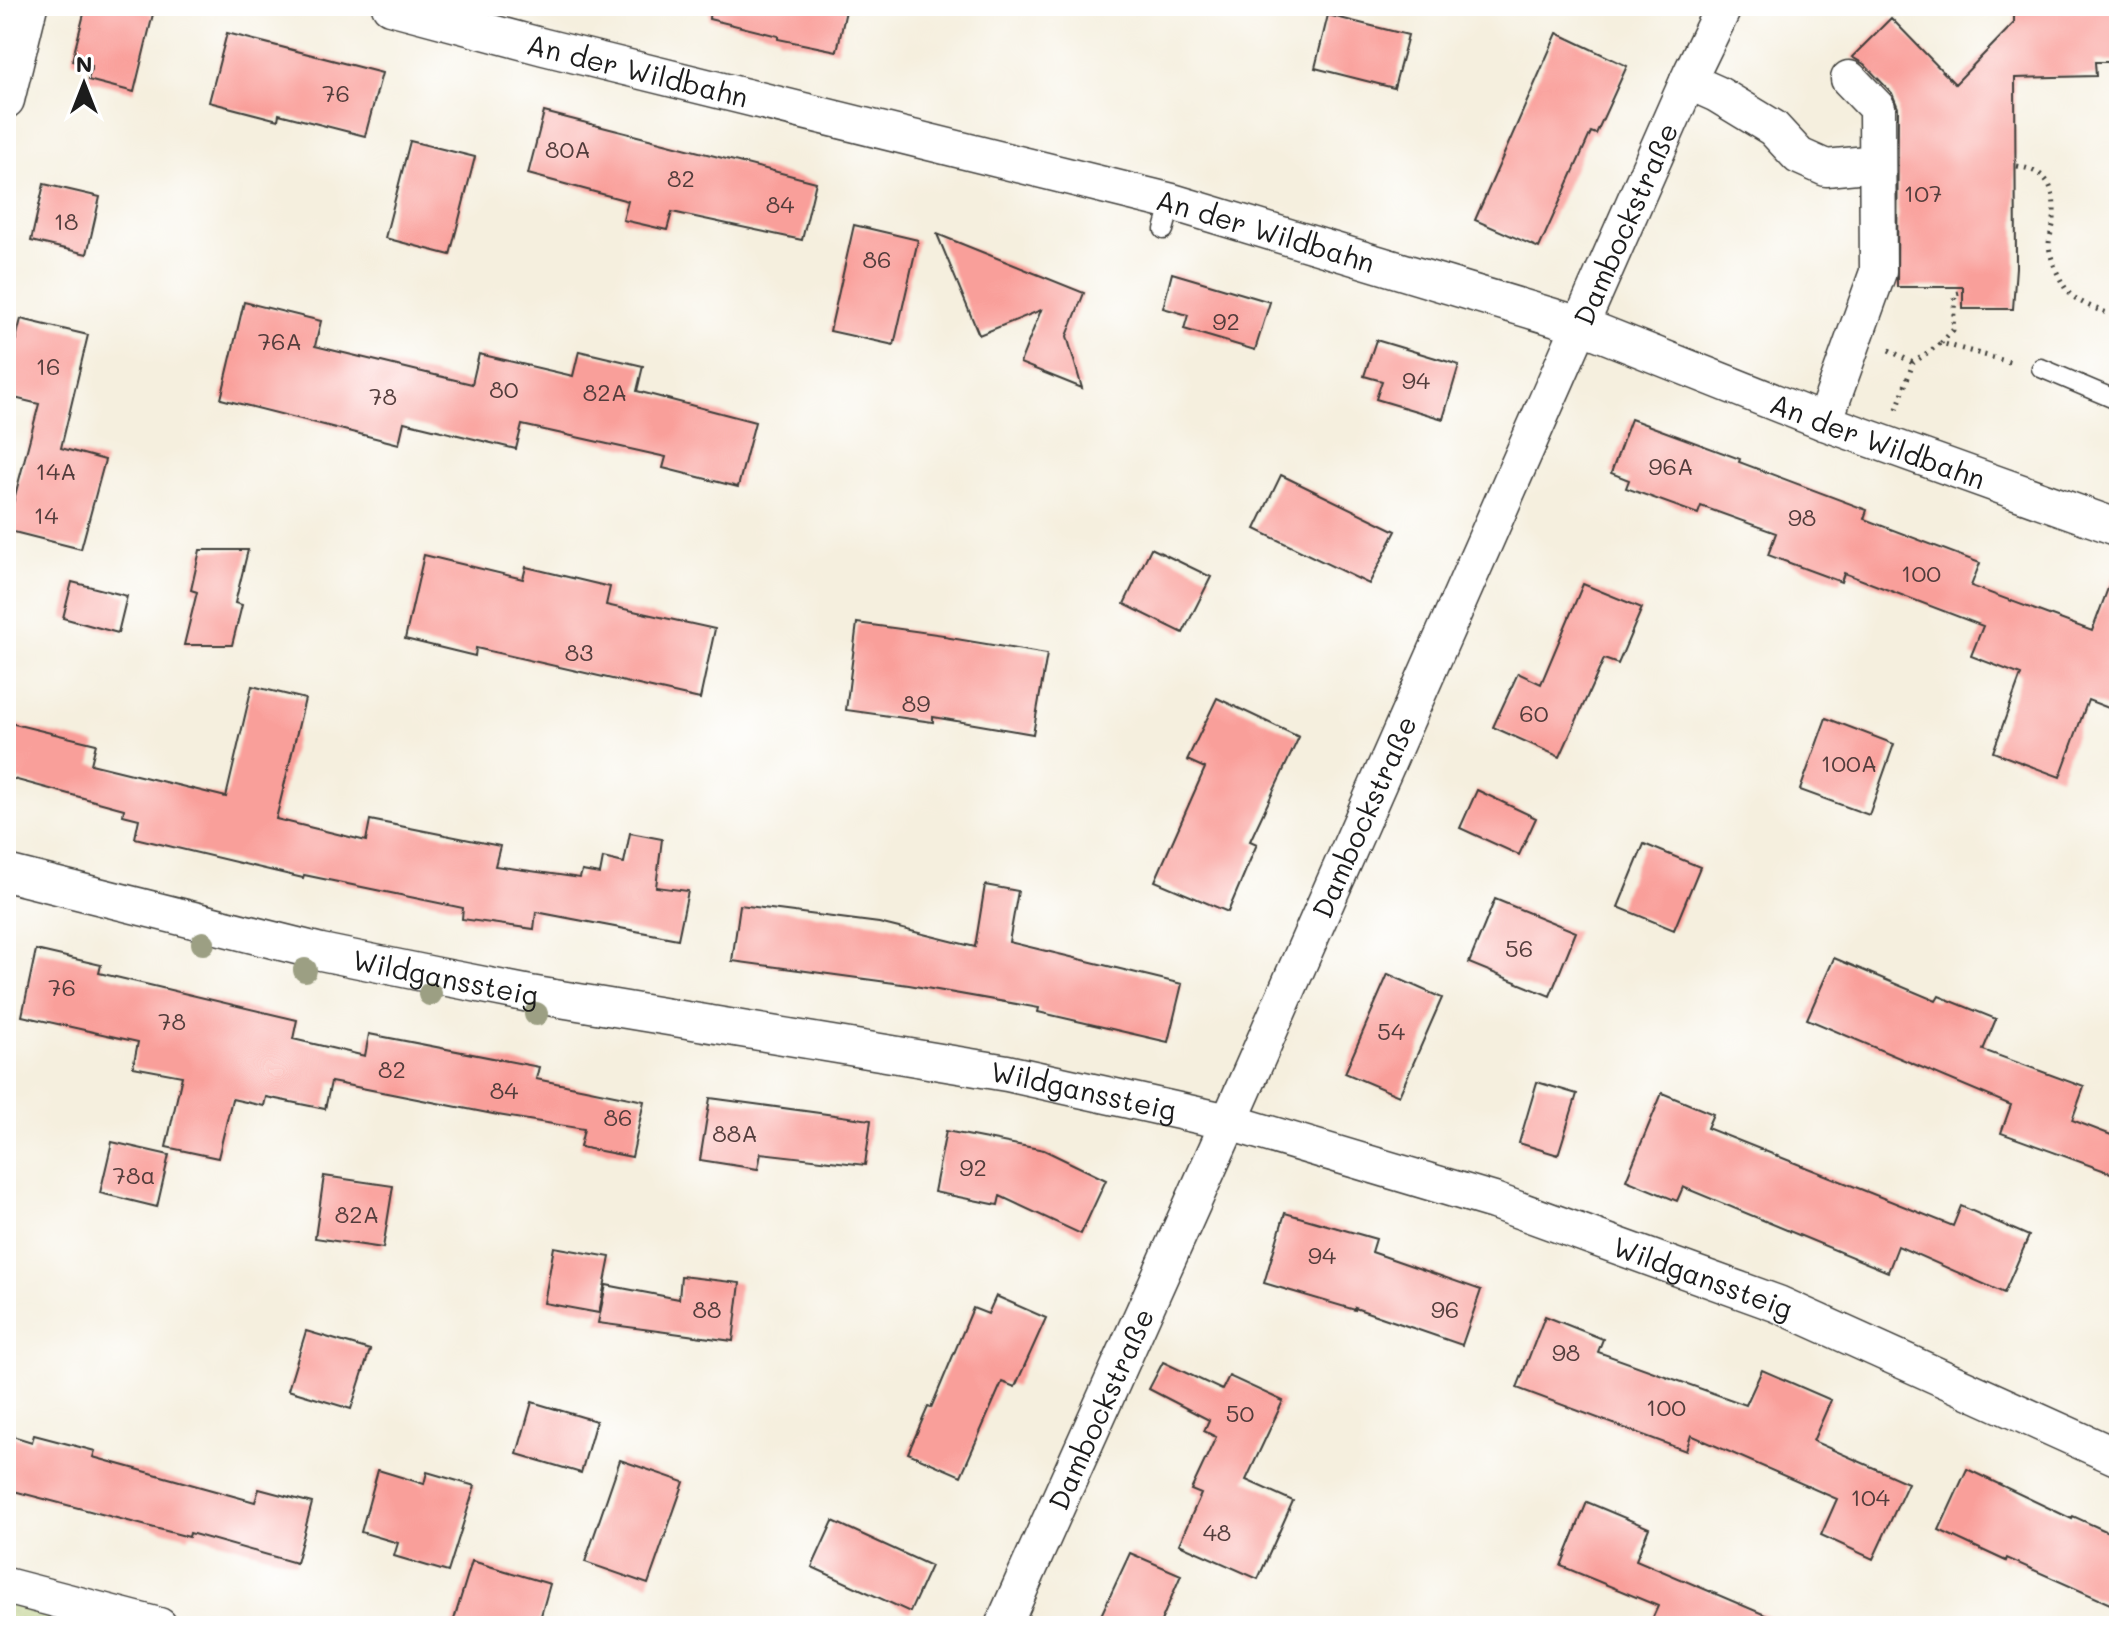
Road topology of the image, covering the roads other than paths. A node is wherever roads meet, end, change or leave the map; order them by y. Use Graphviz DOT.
graph roads {
  1 [pos="29,6"];
  2 [pos="390,6"];
  3 [pos="1724,6"];
  4 [pos="1849,79"];
  5 [pos="1688,81"];
  6 [pos="6,100"];
  7 [pos="1877,163"];
  8 [pos="1580,325"];
  9 [pos="2041,368"];
  10 [pos="2119,401"];
  11 [pos="1824,422"];
  12 [pos="2119,528"];
  13 [pos="6,873"];
  14 [pos="1229,1122"];
  15 [pos="2119,1458"];
  16 [pos="6,1586"];
  17 [pos="159,1626"];
  18 [pos="1003,1626"];
  1 -- 6 [label="street"];
  2 -- 8 [label="street, An der Wildbahn"];
  3 -- 5 [label="street, Dambockstraße"];
  4 -- 7 [label="street"];
  5 -- 7 [label="street"];
  5 -- 8 [label="street, Dambockstraße"];
  7 -- 11 [label="street"];
  8 -- 11 [label="street, An der Wildbahn"];
  8 -- 14 [label="street, Dambockstraße"];
  9 -- 10 [label="lane"];
  11 -- 12 [label="street, An der Wildbahn"];
  13 -- 14 [label="street, Wildganssteig"];
  14 -- 15 [label="street, Wildganssteig"];
  14 -- 18 [label="street, Dambockstraße"];
  16 -- 17 [label="street"];
}
